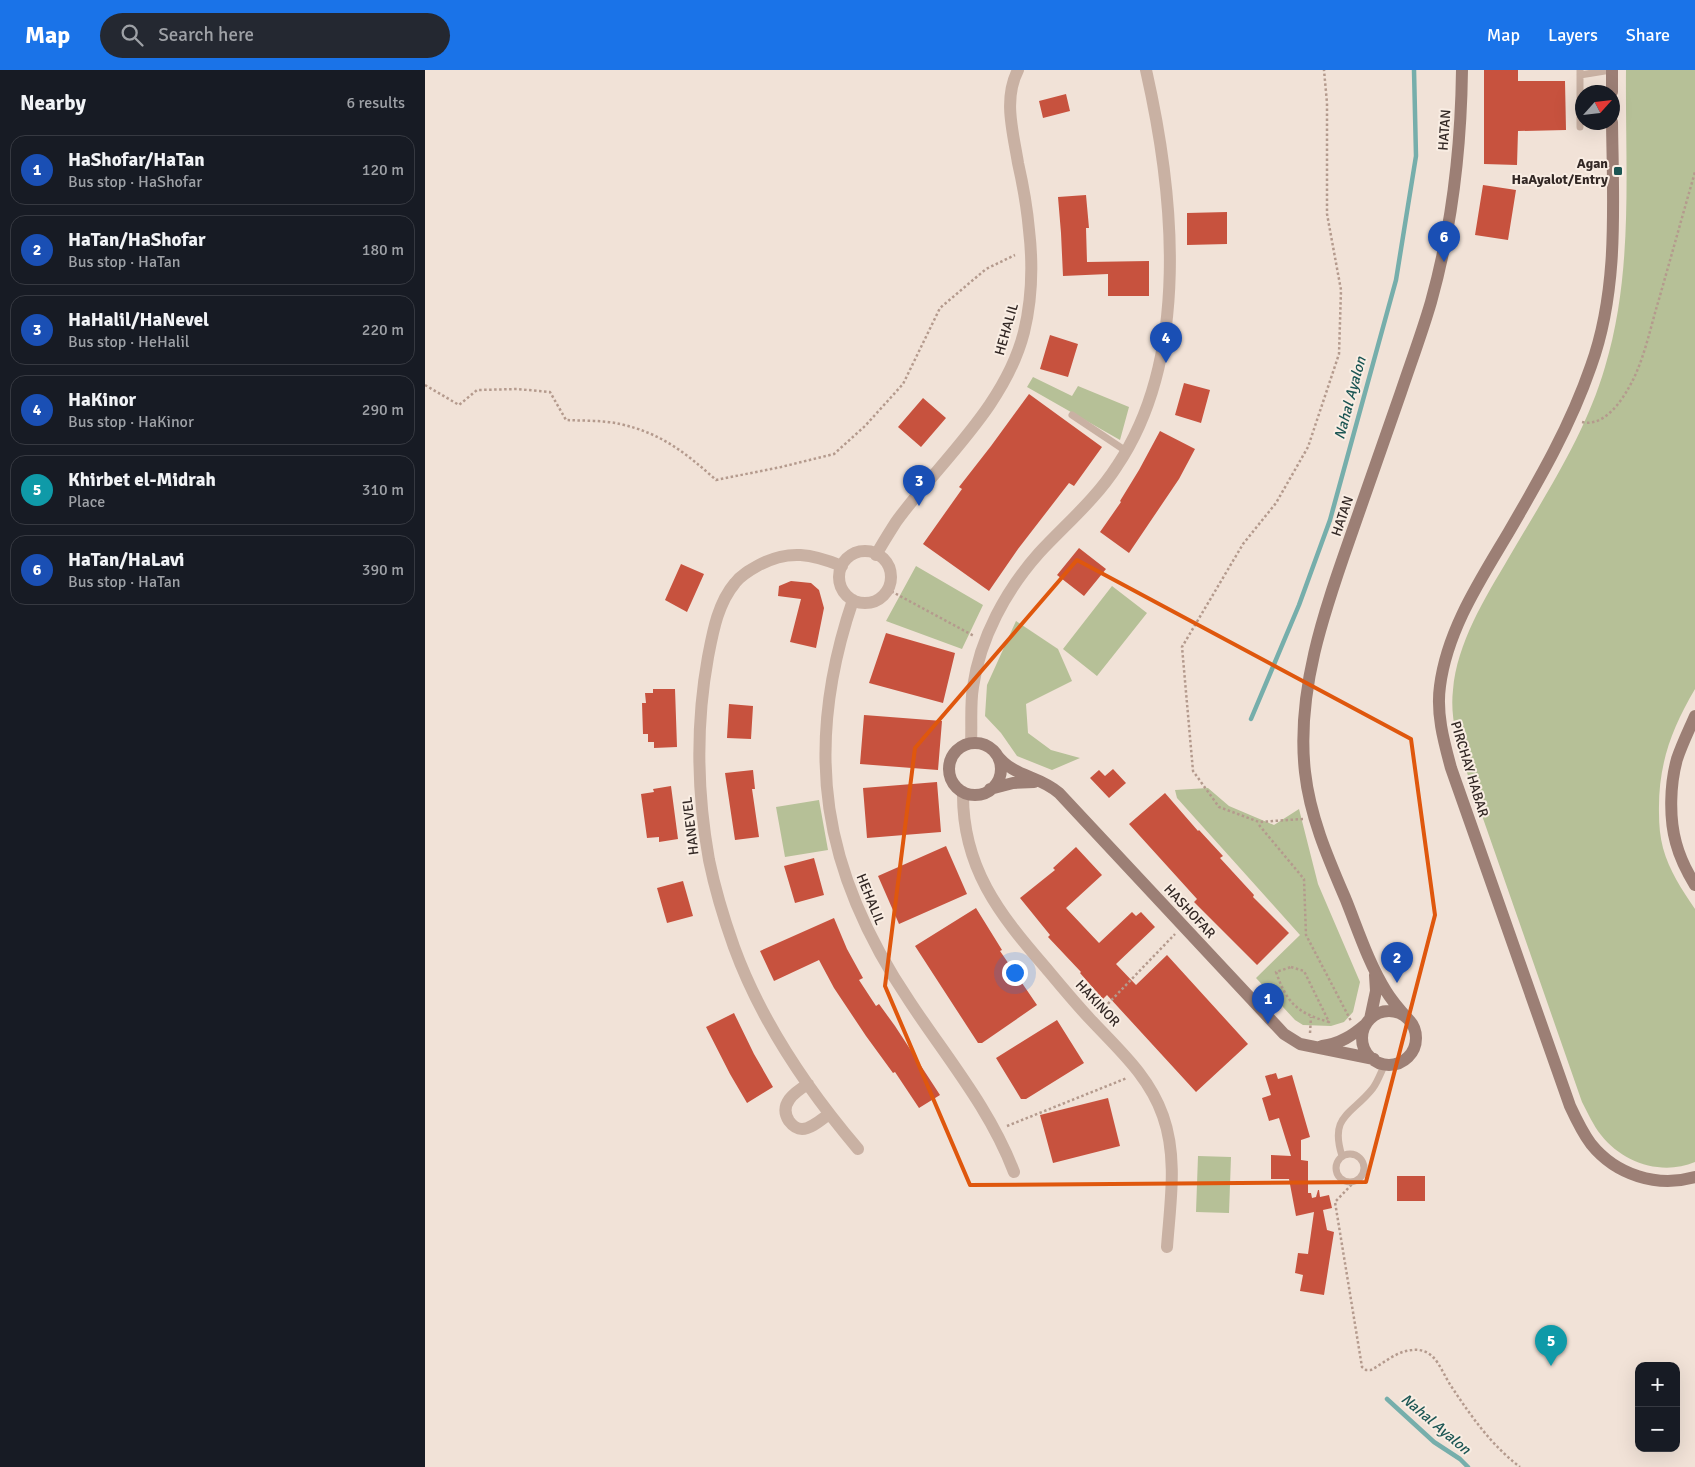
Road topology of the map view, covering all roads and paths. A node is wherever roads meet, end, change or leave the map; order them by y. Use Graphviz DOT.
graph roads {
  1 [pos="1019,70"];
  2 [pos="1145,70"];
  3 [pos="1324,70"];
  4 [pos="1462,70"];
  5 [pos="1611,70"];
  6 [pos="1580,73"];
  7 [pos="1612,85"];
  8 [pos="1612,130"];
  9 [pos="1695,172"];
  10 [pos="1015,255"];
  11 [pos="425,385"];
  12 [pos="1072,416"];
  13 [pos="1571,420"];
  14 [pos="1126,452"];
  15 [pos="876,555"];
  16 [pos="842,566"];
  17 [pos="887,589"];
  18 [pos="853,600"];
  19 [pos="985,642"];
  20 [pos="1695,716"];
  21 [pos="971,743"];
  22 [pos="996,754"];
  23 [pos="1048,784"];
  24 [pos="990,789"];
  25 [pos="963,792"];
  26 [pos="1315,818"];
  27 [pos="1259,825"];
  28 [pos="1695,886"];
  29 [pos="1183,926"];
  30 [pos="1374,968"];
  31 [pos="1408,1019"];
  32 [pos="1091,1021"];
  33 [pos="1369,1021"];
  34 [pos="1329,1022"];
  35 [pos="1356,1032"];
  36 [pos="1317,1047"];
  37 [pos="1379,1062"];
  38 [pos="1140,1072"];
  39 [pos="808,1084"];
  40 [pos="829,1114"];
  41 [pos="996,1131"];
  42 [pos="858,1149"];
  43 [pos="1342,1156"];
  44 [pos="1014,1172"];
  45 [pos="1695,1177"];
  46 [pos="1355,1180"];
  47 [pos="1167,1247"];
  48 [pos="1519,1467"];
  1 -- 15 [label="street, HEHALIL"];
  2 -- 14 [label="street"];
  3 -- 26 [label="path"];
  4 -- 26 [label="street, HATAN"];
  5 -- 6 [label="lane"];
  5 -- 7 [label="street"];
  8 -- 13 [label="street, PIRCHAY HABAR"];
  9 -- 13 [label="path"];
  10 -- 11 [label="path"];
  12 -- 14 [label="lane"];
  13 -- 45 [label="street, PIRCHAY HABAR"];
  14 -- 19 [label="street"];
  15 -- 16 [label="street"];
  15 -- 17 [label="street"];
  16 -- 18 [label="street"];
  16 -- 39 [label="street, HANEVEL"];
  17 -- 18 [label="street"];
  17 -- 19 [label="path"];
  18 -- 41 [label="street, HEHALIL"];
  19 -- 21 [label="street"];
  20 -- 28 [label="street"];
  21 -- 22 [label="street"];
  21 -- 25 [label="street"];
  22 -- 23 [label="street, HASHOFAR"];
  22 -- 24 [label="street"];
  23 -- 24 [label="street"];
  23 -- 29 [label="street, HASHOFAR"];
  24 -- 25 [label="street"];
  25 -- 32 [label="street, HAKINOR"];
  26 -- 30 [label="street, HATAN"];
  27 -- 35 [label="path"];
  29 -- 32 [label="path"];
  29 -- 36 [label="street, HASHOFAR"];
  30 -- 31 [label="street, HATAN"];
  30 -- 33 [label="street, HATAN"];
  31 -- 33 [label="street"];
  31 -- 37 [label="street"];
  32 -- 38 [label="street, HAKINOR"];
  33 -- 35 [label="street"];
  33 -- 37 [label="street"];
  34 -- 34 [label="path"];
  35 -- 36 [label="street"];
  36 -- 37 [label="street, HASHOFAR"];
  37 -- 43 [label="lane"];
  38 -- 41 [label="path"];
  38 -- 47 [label="street, HAKINOR"];
  39 -- 40 [label="street, HANEVEL"];
  39 -- 40 [label="street"];
  40 -- 42 [label="street, HANEVEL"];
  41 -- 44 [label="street, HEHALIL"];
  43 -- 46 [label="lane"];
  43 -- 46 [label="lane"];
  46 -- 48 [label="path"];
}
